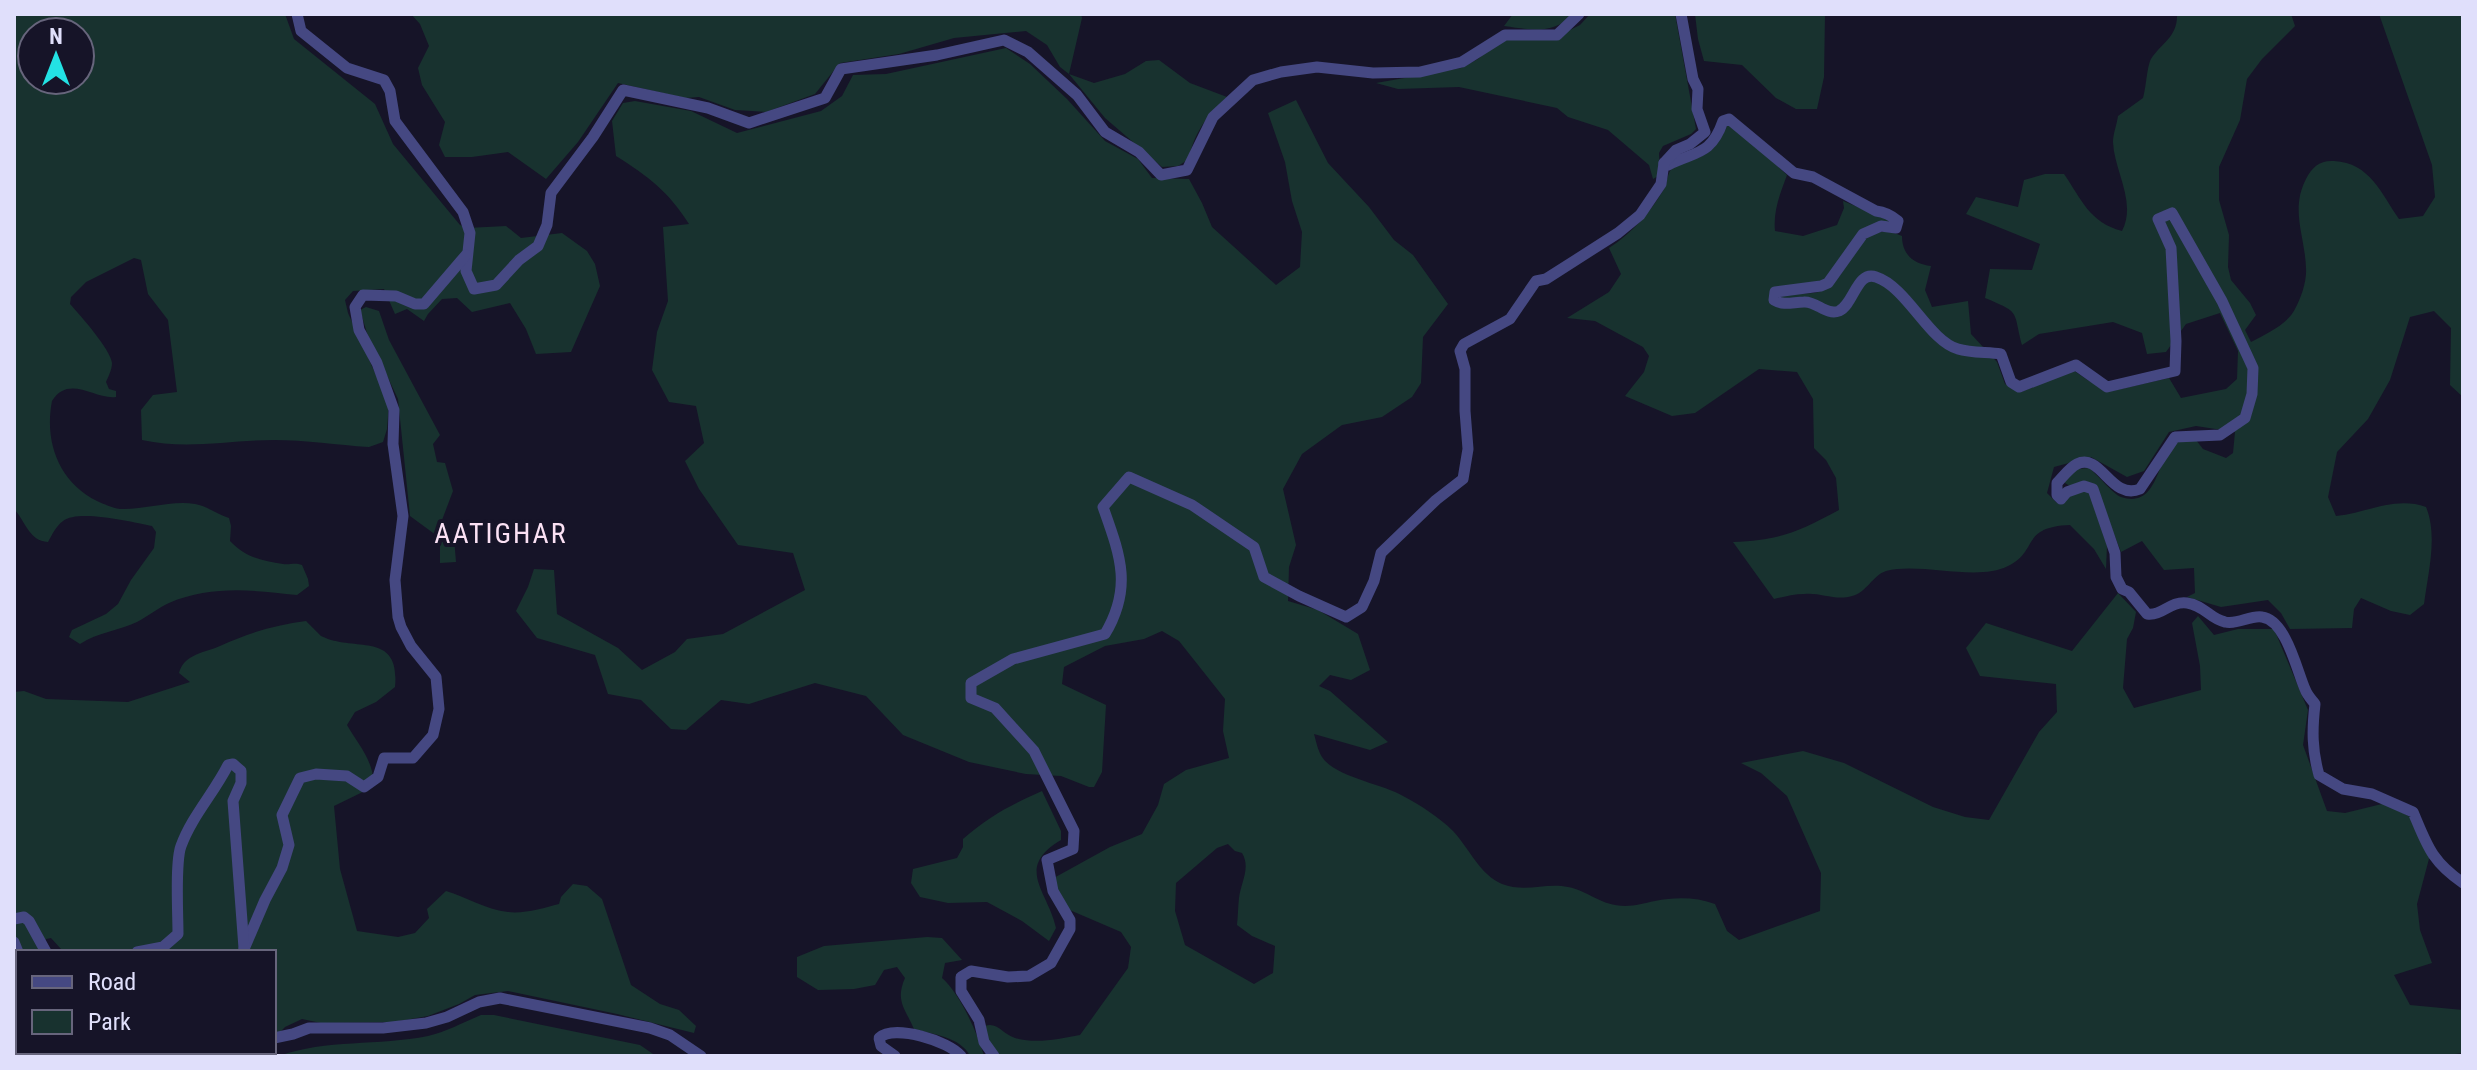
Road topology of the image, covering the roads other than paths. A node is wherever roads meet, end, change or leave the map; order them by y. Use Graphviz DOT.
graph roads {
  1 [pos="297,14"];
  2 [pos="1579,14"];
  3 [pos="1681,14"];
  4 [pos="1664,163"];
  5 [pos="466,254"];
  6 [pos="2463,883"];
  7 [pos="14,919"];
  8 [pos="45,950"];
  9 [pos="147,950"];
  10 [pos="244,950"];
  11 [pos="276,1038"];
  12 [pos="701,1056"];
  13 [pos="895,1056"];
  14 [pos="961,1056"];
  15 [pos="994,1056"];
  1 -- 5 [label="street"];
  2 -- 5 [label="street"];
  3 -- 4 [label="street"];
  4 -- 6 [label="street"];
  4 -- 15 [label="street"];
  5 -- 10 [label="street"];
  7 -- 8 [label="street"];
  9 -- 10 [label="street"];
  11 -- 12 [label="street"];
  13 -- 14 [label="street"];
}
